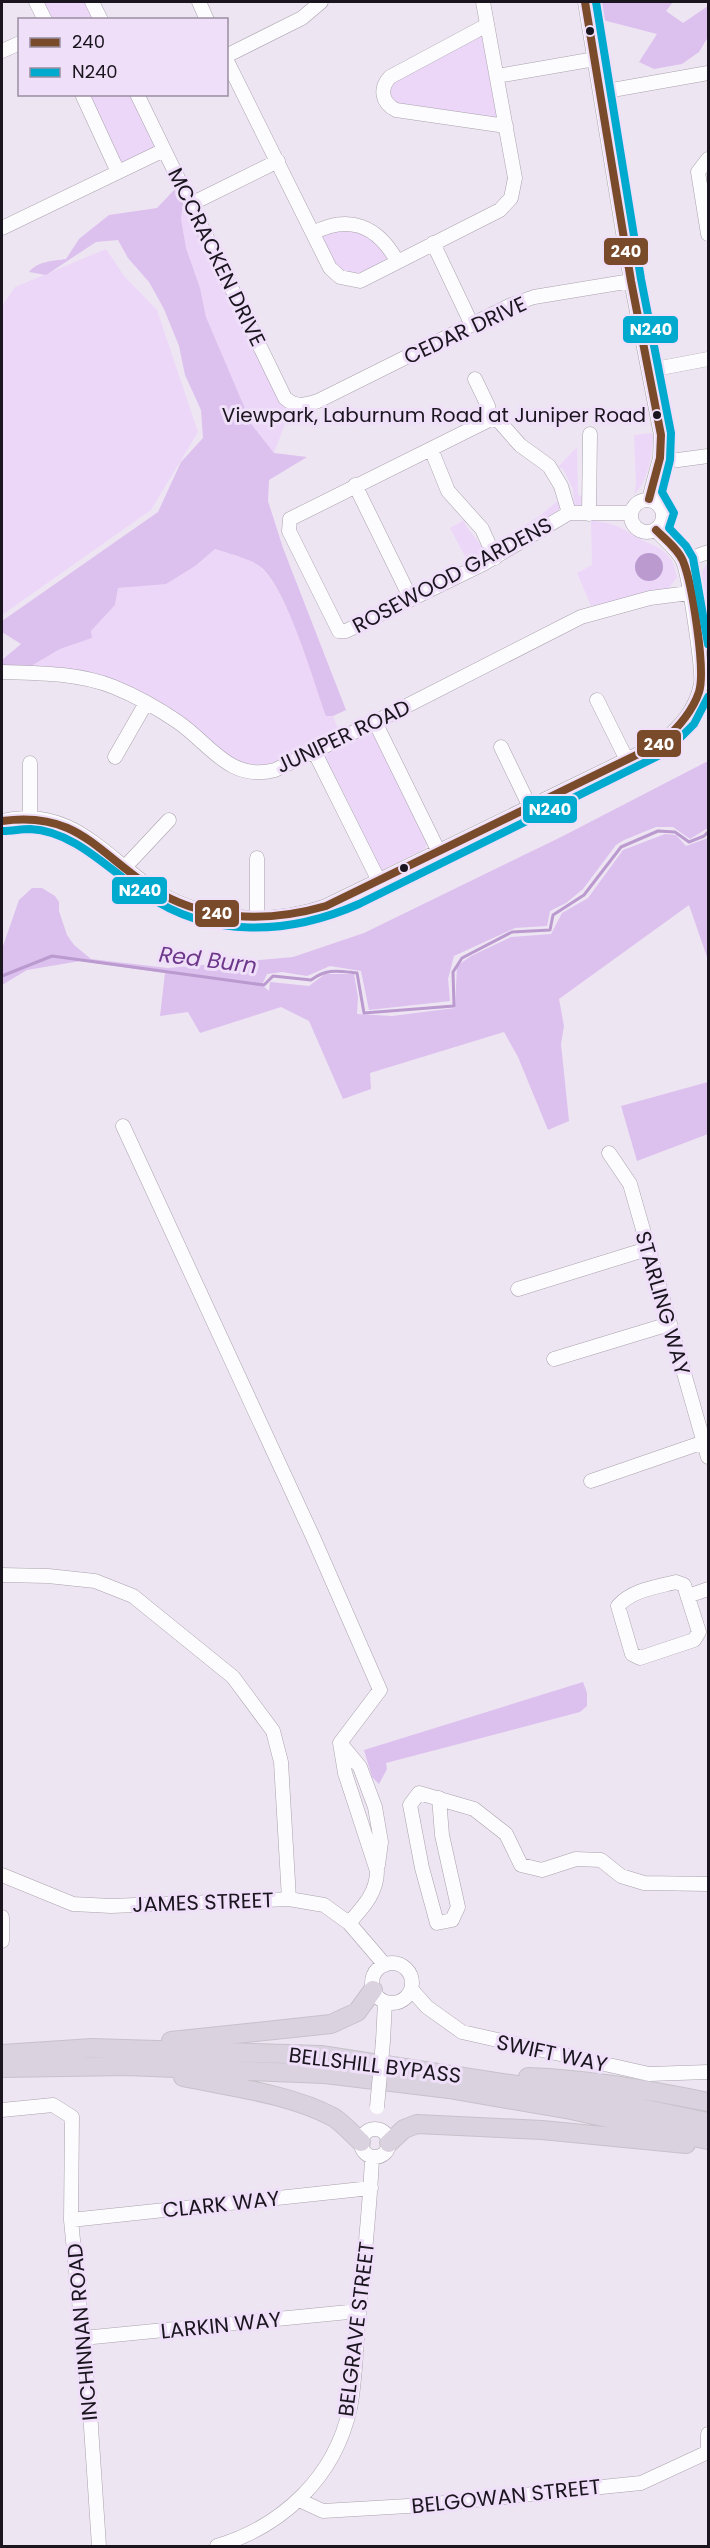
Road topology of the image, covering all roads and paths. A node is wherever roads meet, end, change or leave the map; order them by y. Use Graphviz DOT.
graph roads {
  1 [pos="36,2"];
  2 [pos="92,2"];
  3 [pos="198,2"];
  4 [pos="321,2"];
  5 [pos="483,2"];
  6 [pos="585,2"];
  7 [pos="44,18"];
  8 [pos="100,18"];
  9 [pos="206,18"];
  10 [pos="487,25"];
  11 [pos="18,44"];
  12 [pos="2,51"];
  13 [pos="228,56"];
  14 [pos="595,58"];
  15 [pos="228,61"];
  16 [pos="708,73"];
  17 [pos="496,76"];
  18 [pos="601,92"];
  19 [pos="83,96"];
  20 [pos="138,96"];
  21 [pos="506,126"];
  22 [pos="164,150"];
  23 [pos="708,159"];
  24 [pos="278,161"];
  25 [pos="118,172"];
  26 [pos="191,204"];
  27 [pos="2,228"];
  28 [pos="313,233"];
  29 [pos="708,234"];
  30 [pos="433,243"];
  31 [pos="397,261"];
  32 [pos="631,281"];
  33 [pos="472,324"];
  34 [pos="708,360"];
  35 [pos="650,370"];
  36 [pos="475,379"];
  37 [pos="308,404"];
  38 [pos="491,419"];
  39 [pos="591,434"];
  40 [pos="431,449"];
  41 [pos="708,456"];
  42 [pos="660,458"];
  43 [pos="355,485"];
  44 [pos="649,499"];
  45 [pos="570,513"];
  46 [pos="589,513"];
  47 [pos="631,513"];
  48 [pos="656,530"];
  49 [pos="708,552"];
  50 [pos="495,558"];
  51 [pos="683,561"];
  52 [pos="689,593"];
  53 [pos="411,599"];
  54 [pos="2,672"];
  55 [pos="597,700"];
  56 [pos="146,703"];
  57 [pos="375,722"];
  58 [pos="501,747"];
  59 [pos="314,751"];
  60 [pos="115,757"];
  61 [pos="627,760"];
  62 [pos="30,763"];
  63 [pos="530,807"];
  64 [pos="30,819"];
  65 [pos="2,820"];
  66 [pos="169,820"];
  67 [pos="439,852"];
  68 [pos="257,858"];
  69 [pos="125,867"];
  70 [pos="379,881"];
  71 [pos="257,918"];
  72 [pos="123,1126"];
  73 [pos="609,1153"];
  74 [pos="647,1249"];
  75 [pos="518,1289"];
  76 [pos="669,1324"];
  77 [pos="554,1359"];
  78 [pos="704,1442"];
  79 [pos="708,1457"];
  80 [pos="591,1481"];
  81 [pos="2,1575"];
  82 [pos="708,1589"];
  83 [pos="688,1596"];
  84 [pos="440,1798"];
  85 [pos="2,1875"];
  86 [pos="708,1884"];
  87 [pos="289,1899"];
  88 [pos="2,1917"];
  89 [pos="349,1923"];
  90 [pos="2,1941"];
  91 [pos="385,1965"];
  92 [pos="411,1989"];
  93 [pos="379,1996"];
  94 [pos="92,2048"];
  95 [pos="2,2054"];
  96 [pos="126,2066"];
  97 [pos="2,2068"];
  98 [pos="708,2072"];
  99 [pos="448,2073"];
  100 [pos="708,2102"];
  101 [pos="2,2110"];
  102 [pos="708,2122"];
  103 [pos="376,2128"];
  104 [pos="708,2140"];
  105 [pos="390,2143"];
  106 [pos="708,2146"];
  107 [pos="366,2150"];
  108 [pos="371,2188"];
  109 [pos="71,2220"];
  110 [pos="359,2311"];
  111 [pos="83,2338"];
  112 [pos="708,2434"];
  113 [pos="708,2452"];
  114 [pos="299,2500"];
  115 [pos="99,2547"];
  116 [pos="217,2547"];
  1 -- 7 [label="street"];
  2 -- 8 [label="street"];
  3 -- 9 [label="street"];
  4 -- 13 [label="street"];
  5 -- 10 [label="street"];
  6 -- 14 [label="street"];
  10 -- 17 [label="street"];
  10 -- 21 [label="street"];
  11 -- 12 [label="street"];
  14 -- 17 [label="street"];
  14 -- 18 [label="street"];
  15 -- 24 [label="street"];
  16 -- 18 [label="street"];
  17 -- 21 [label="street"];
  18 -- 32 [label="street"];
  19 -- 25 [label="street"];
  20 -- 22 [label="street, MCCRACKEN DRIVE"];
  21 -- 30 [label="street"];
  22 -- 25 [label="street"];
  22 -- 26 [label="street, MCCRACKEN DRIVE"];
  23 -- 29 [label="street"];
  24 -- 26 [label="street"];
  24 -- 28 [label="street"];
  25 -- 27 [label="street"];
  26 -- 37 [label="street, MCCRACKEN DRIVE"];
  28 -- 31 [label="street"];
  28 -- 31 [label="street"];
  30 -- 31 [label="street"];
  30 -- 33 [label="street"];
  32 -- 33 [label="street, CEDAR DRIVE"];
  32 -- 35 [label="street"];
  33 -- 37 [label="street, CEDAR DRIVE"];
  34 -- 35 [label="street"];
  35 -- 42 [label="street"];
  36 -- 38 [label="street"];
  38 -- 40 [label="street, ROSEWOOD GARDENS"];
  38 -- 45 [label="street"];
  39 -- 46 [label="street"];
  40 -- 43 [label="street, ROSEWOOD GARDENS"];
  40 -- 50 [label="street"];
  41 -- 42 [label="street"];
  42 -- 44 [label="street"];
  43 -- 53 [label="street"];
  43 -- 53 [label="street, ROSEWOOD GARDENS"];
  44 -- 47 [label="street"];
  44 -- 48 [label="street"];
  45 -- 46 [label="street, ROSEWOOD GARDENS"];
  45 -- 50 [label="street, ROSEWOOD GARDENS"];
  46 -- 47 [label="street, ROSEWOOD GARDENS"];
  47 -- 48 [label="street"];
  48 -- 51 [label="street"];
  49 -- 51 [label="street"];
  50 -- 53 [label="street, ROSEWOOD GARDENS"];
  51 -- 52 [label="street"];
  52 -- 57 [label="street, JUNIPER ROAD"];
  52 -- 61 [label="street"];
  54 -- 56 [label="street, JUNIPER ROAD"];
  55 -- 61 [label="street"];
  56 -- 59 [label="street, JUNIPER ROAD"];
  56 -- 60 [label="street"];
  57 -- 59 [label="street, JUNIPER ROAD"];
  57 -- 67 [label="street"];
  58 -- 63 [label="street"];
  59 -- 70 [label="street"];
  61 -- 63 [label="street"];
  62 -- 64 [label="street"];
  63 -- 67 [label="street"];
  64 -- 65 [label="street"];
  64 -- 69 [label="street"];
  66 -- 69 [label="street"];
  67 -- 70 [label="street"];
  68 -- 71 [label="street"];
  69 -- 71 [label="street"];
  70 -- 71 [label="street"];
  72 -- 89 [label="street"];
  73 -- 74 [label="street, STARLING WAY"];
  74 -- 75 [label="street"];
  74 -- 76 [label="street, STARLING WAY"];
  76 -- 77 [label="street"];
  76 -- 78 [label="street, STARLING WAY"];
  78 -- 79 [label="street, STARLING WAY"];
  78 -- 80 [label="street"];
  81 -- 87 [label="street"];
  82 -- 83 [label="street"];
  83 -- 83 [label="street"];
  84 -- 84 [label="street"];
  84 -- 86 [label="street"];
  85 -- 87 [label="street, JAMES STREET"];
  87 -- 89 [label="street, JAMES STREET"];
  88 -- 90 [label="street"];
  89 -- 91 [label="street, JAMES STREET"];
  91 -- 92 [label="street, JAMES STREET"];
  91 -- 93 [label="street"];
  92 -- 93 [label="street"];
  92 -- 98 [label="street, SWIFT WAY"];
  93 -- 94 [label="highway"];
  93 -- 103 [label="street, bridge"];
  94 -- 95 [label="highway, BELLSHILL BYPASS"];
  94 -- 99 [label="highway, BELLSHILL BYPASS"];
  96 -- 97 [label="highway, BELLSHILL BYPASS"];
  96 -- 104 [label="highway, BELLSHILL BYPASS"];
  96 -- 107 [label="highway"];
  99 -- 100 [label="highway"];
  99 -- 102 [label="highway, BELLSHILL BYPASS"];
  101 -- 109 [label="street, INCHINNAN ROAD"];
  103 -- 105 [label="street"];
  103 -- 107 [label="street"];
  105 -- 106 [label="highway"];
  105 -- 107 [label="street"];
  107 -- 108 [label="street, BELGRAVE STREET"];
  108 -- 109 [label="street, CLARK WAY"];
  108 -- 110 [label="street, BELGRAVE STREET"];
  109 -- 111 [label="street, INCHINNAN ROAD"];
  110 -- 111 [label="street, LARKIN WAY"];
  110 -- 114 [label="street, BELGRAVE STREET"];
  111 -- 115 [label="street, INCHINNAN ROAD"];
  112 -- 113 [label="street"];
  113 -- 114 [label="street, BELGOWAN STREET"];
  114 -- 116 [label="street, BELGRAVE STREET"];
}
